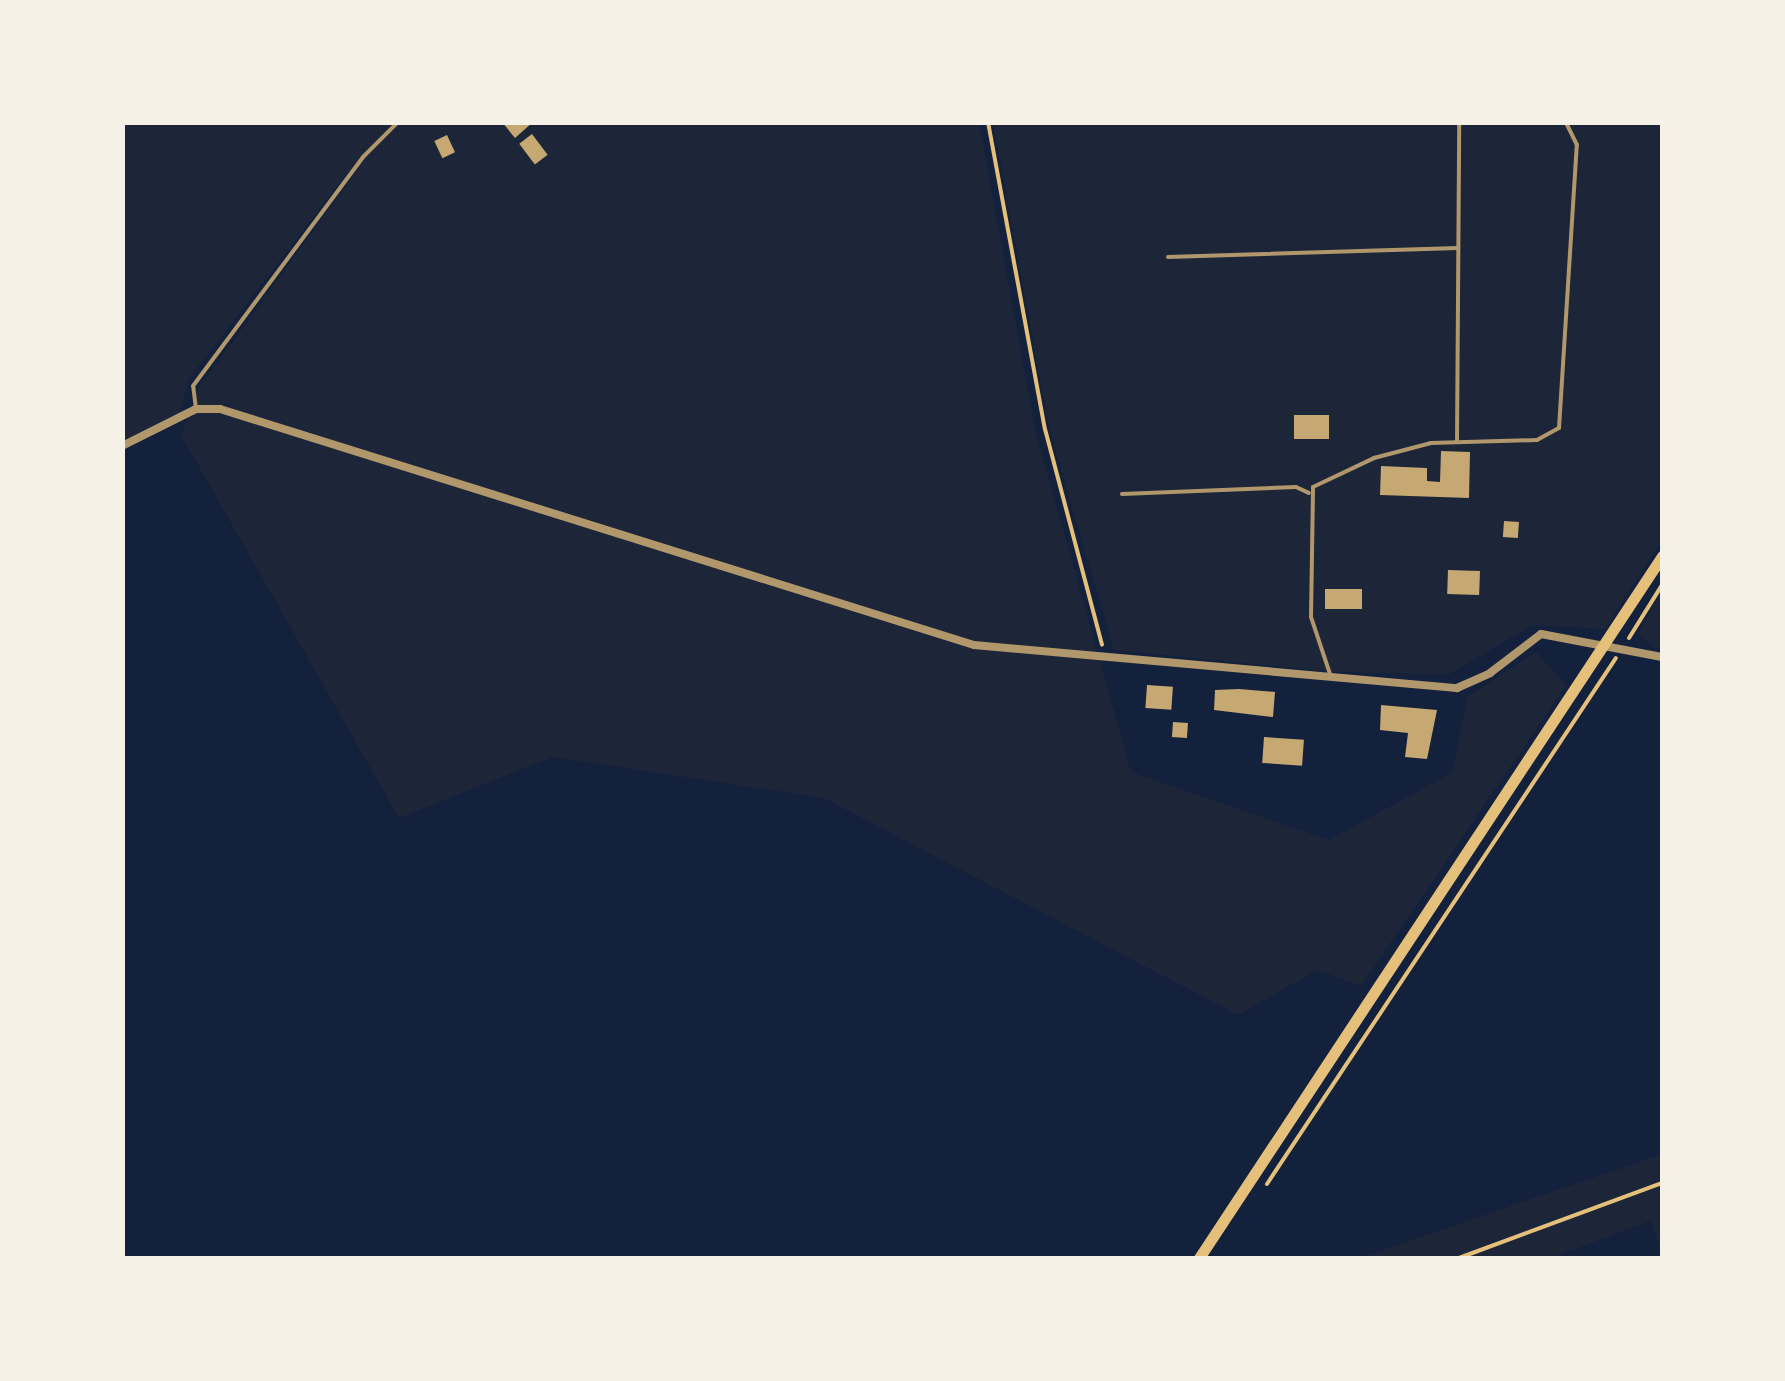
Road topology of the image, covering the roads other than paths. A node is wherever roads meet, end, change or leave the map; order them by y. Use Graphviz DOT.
graph roads {
  1 [pos="398,122"];
  2 [pos="1460,122"];
  3 [pos="1566,122"];
  4 [pos="1458,248"];
  5 [pos="1168,257"];
  6 [pos="196,410"];
  7 [pos="1457,442"];
  8 [pos="122,446"];
  9 [pos="1309,492"];
  10 [pos="1122,494"];
  11 [pos="1662,556"];
  12 [pos="1602,650"];
  13 [pos="1662,657"];
  14 [pos="1330,679"];
  15 [pos="1199,1258"];
  1 -- 6 [label="lane"];
  2 -- 4 [label="lane"];
  3 -- 7 [label="lane"];
  4 -- 5 [label="lane"];
  4 -- 7 [label="lane"];
  6 -- 8 [label="street"];
  6 -- 14 [label="street"];
  7 -- 9 [label="lane"];
  9 -- 10 [label="lane"];
  9 -- 14 [label="lane"];
  11 -- 12 [label="main road"];
  12 -- 13 [label="street"];
  12 -- 14 [label="street"];
  12 -- 15 [label="main road"];
}
